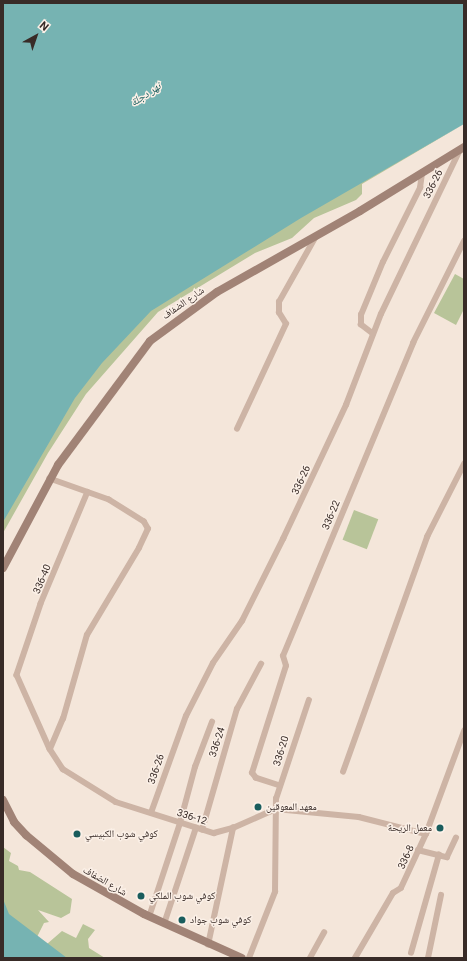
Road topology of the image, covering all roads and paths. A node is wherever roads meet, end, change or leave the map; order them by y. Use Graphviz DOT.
graph roads {
  1 [pos="462,148"];
  2 [pos="422,173"];
  3 [pos="317,234"];
  4 [pos="464,241"];
  5 [pos="373,334"];
  6 [pos="237,429"];
  7 [pos="464,468"];
  8 [pos="50,479"];
  9 [pos="88,492"];
  10 [pos="3,568"];
  11 [pos="261,664"];
  12 [pos="17,675"];
  13 [pos="309,700"];
  14 [pos="212,722"];
  15 [pos="464,731"];
  16 [pos="50,749"];
  17 [pos="343,772"];
  18 [pos="280,786"];
  19 [pos="3,800"];
  20 [pos="276,810"];
  21 [pos="151,812"];
  22 [pos="180,823"];
  23 [pos="233,828"];
  24 [pos="199,829"];
  25 [pos="426,834"];
  26 [pos="456,838"];
  27 [pos="418,850"];
  28 [pos="439,855"];
  29 [pos="441,895"];
  30 [pos="149,916"];
  31 [pos="164,924"];
  32 [pos="324,934"];
  33 [pos="208,945"];
  34 [pos="411,953"];
  35 [pos="242,958"];
  36 [pos="249,958"];
  37 [pos="310,958"];
  38 [pos="355,958"];
  39 [pos="428,958"];
  1 -- 2 [label="street, شارع الضفاف"];
  1 -- 5 [label="street, 336-26"];
  2 -- 3 [label="street, شارع الضفاف"];
  2 -- 5 [label="street"];
  3 -- 6 [label="street"];
  3 -- 8 [label="street, شارع الضفاف"];
  4 -- 18 [label="street, 336-22"];
  5 -- 21 [label="street, 336-26"];
  7 -- 17 [label="street"];
  8 -- 9 [label="street"];
  8 -- 10 [label="street, شارع الضفاف"];
  9 -- 12 [label="street, 336-40"];
  9 -- 16 [label="street"];
  11 -- 24 [label="street, 336-24"];
  12 -- 16 [label="street, 336-12"];
  13 -- 18 [label="street, 336-20"];
  14 -- 22 [label="street"];
  15 -- 25 [label="street, 336-8"];
  16 -- 21 [label="street, 336-12"];
  18 -- 20 [label="street, 336-20"];
  19 -- 30 [label="street, شارع الضفاف"];
  20 -- 23 [label="street, 336-12"];
  20 -- 25 [label="street, 336-12"];
  20 -- 36 [label="street, 336-20"];
  21 -- 22 [label="street, 336-12"];
  22 -- 24 [label="street, 336-12"];
  22 -- 30 [label="street"];
  23 -- 24 [label="street, 336-12"];
  23 -- 33 [label="street"];
  24 -- 31 [label="street, 336-24"];
  25 -- 27 [label="street, 336-8"];
  26 -- 28 [label="street"];
  27 -- 28 [label="street"];
  27 -- 38 [label="street, 336-8"];
  28 -- 34 [label="street"];
  29 -- 39 [label="street"];
  30 -- 31 [label="street, شارع الضفاف"];
  31 -- 33 [label="street, شارع الضفاف"];
  32 -- 37 [label="street"];
  33 -- 35 [label="street, شارع الضفاف"];
}
